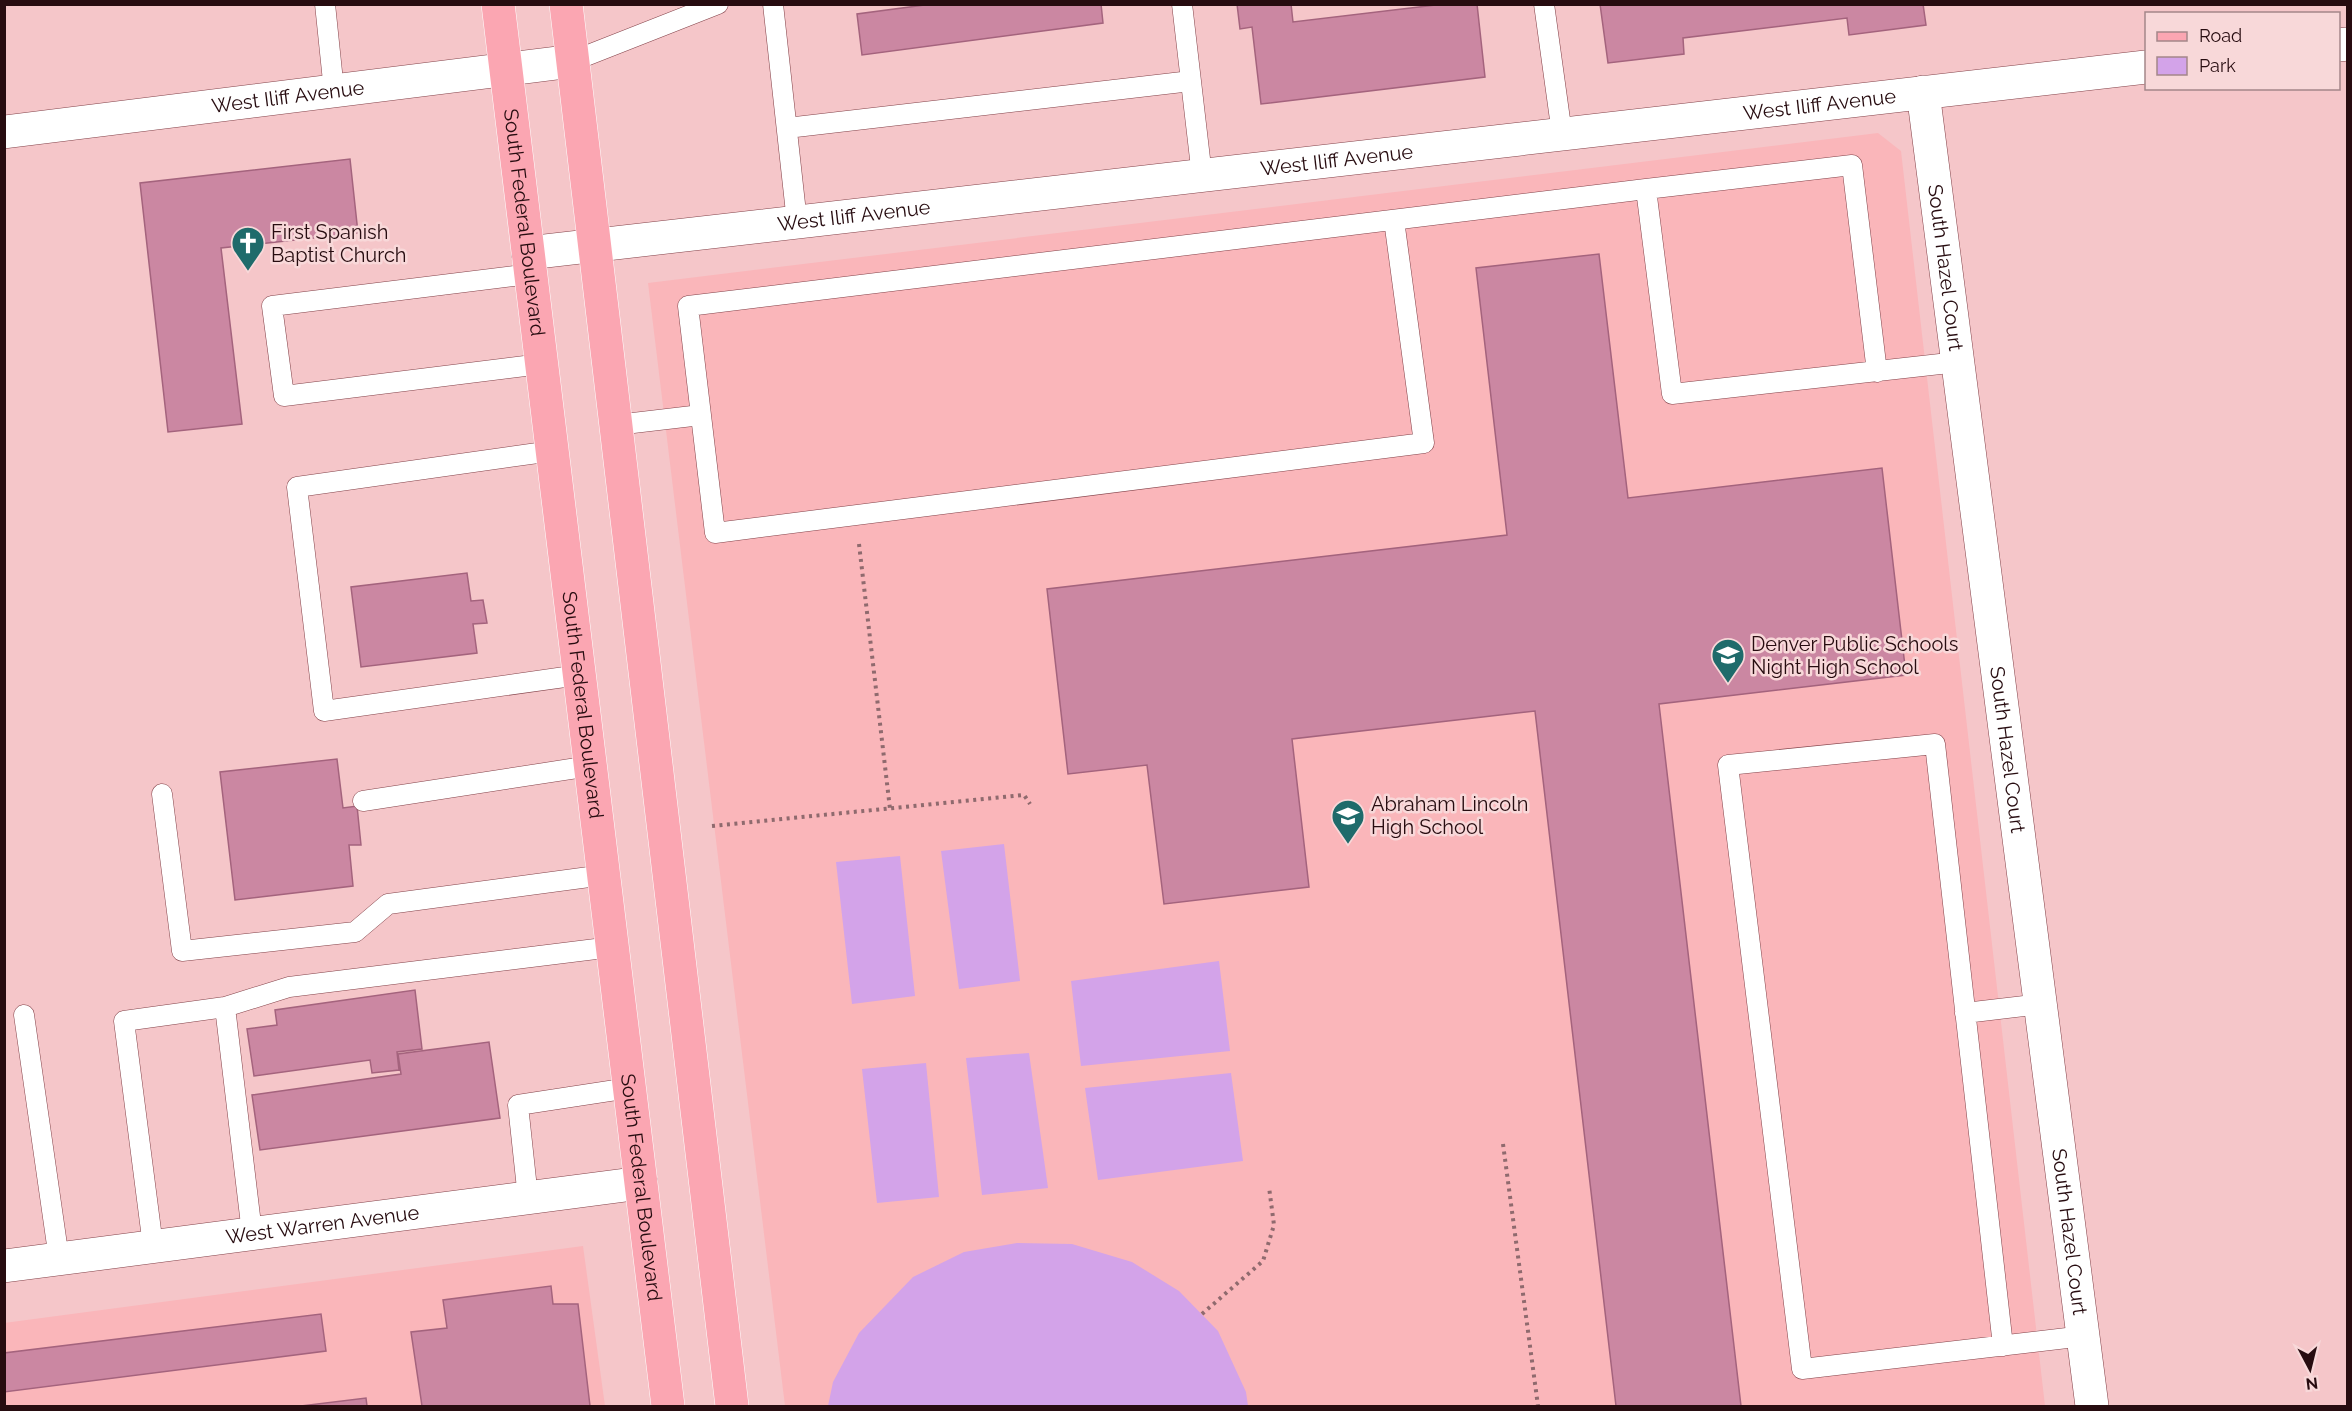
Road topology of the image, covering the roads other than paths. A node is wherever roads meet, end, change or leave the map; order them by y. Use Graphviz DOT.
graph roads {
  1 [pos="325,4"];
  2 [pos="498,4"];
  3 [pos="566,4"];
  4 [pos="718,4"];
  5 [pos="773,4"];
  6 [pos="1182,4"];
  7 [pos="1544,4"];
  8 [pos="573,61"];
  9 [pos="2145,67"];
  10 [pos="505,69"];
  11 [pos="1191,81"];
  12 [pos="334,91"];
  13 [pos="1923,92"];
  14 [pos="787,128"];
  15 [pos="4,132"];
  16 [pos="1562,134"];
  17 [pos="1202,176"];
  18 [pos="1646,189"];
  19 [pos="1394,220"];
  20 [pos="797,222"];
  21 [pos="595,246"];
  22 [pos="529,264"];
  23 [pos="1958,362"];
  24 [pos="541,364"];
  25 [pos="1877,372"];
  26 [pos="701,415"];
  27 [pos="616,425"];
  28 [pos="552,451"];
  29 [pos="579,675"];
  30 [pos="590,766"];
  31 [pos="162,794"];
  32 [pos="363,801"];
  33 [pos="604,875"];
  34 [pos="612,947"];
  35 [pos="2041,1004"];
  36 [pos="225,1007"];
  37 [pos="1965,1013"];
  38 [pos="24,1015"];
  39 [pos="629,1088"];
  40 [pos="641,1183"];
  41 [pos="528,1198"];
  42 [pos="252,1233"];
  43 [pos="153,1246"];
  44 [pos="59,1259"];
  45 [pos="4,1266"];
  46 [pos="2084,1336"];
  47 [pos="2003,1346"];
  48 [pos="668,1407"];
  49 [pos="732,1407"];
  50 [pos="2092,1407"];
  1 -- 12 [label="lane"];
  2 -- 10 [label="main road, South Federal Boulevard"];
  3 -- 8 [label="main road"];
  4 -- 8 [label="lane"];
  5 -- 14 [label="lane"];
  6 -- 11 [label="lane"];
  7 -- 16 [label="lane"];
  8 -- 10 [label="street, West Iliff Avenue"];
  8 -- 21 [label="main road"];
  9 -- 13 [label="street, West Iliff Avenue"];
  10 -- 12 [label="street, West Iliff Avenue"];
  10 -- 22 [label="main road, South Federal Boulevard"];
  11 -- 14 [label="lane"];
  11 -- 17 [label="lane"];
  12 -- 15 [label="street, West Iliff Avenue"];
  13 -- 16 [label="street, West Iliff Avenue"];
  13 -- 23 [label="street, South Hazel Court"];
  14 -- 20 [label="lane"];
  16 -- 17 [label="street, West Iliff Avenue"];
  17 -- 20 [label="street, West Iliff Avenue"];
  18 -- 19 [label="lane"];
  18 -- 25 [label="lane"];
  18 -- 25 [label="lane"];
  19 -- 26 [label="lane"];
  19 -- 26 [label="lane"];
  20 -- 21 [label="street, West Iliff Avenue"];
  21 -- 22 [label="street, West Iliff Avenue"];
  21 -- 27 [label="main road"];
  22 -- 24 [label="main road, South Federal Boulevard"];
  22 -- 24 [label="lane"];
  23 -- 25 [label="lane"];
  23 -- 35 [label="street, South Hazel Court"];
  24 -- 28 [label="main road, South Federal Boulevard"];
  26 -- 27 [label="lane"];
  27 -- 49 [label="main road"];
  28 -- 29 [label="main road, South Federal Boulevard"];
  28 -- 29 [label="lane"];
  29 -- 30 [label="main road, South Federal Boulevard"];
  30 -- 32 [label="lane"];
  30 -- 33 [label="main road, South Federal Boulevard"];
  31 -- 33 [label="lane"];
  33 -- 34 [label="main road, South Federal Boulevard"];
  34 -- 36 [label="lane"];
  34 -- 39 [label="main road, South Federal Boulevard"];
  35 -- 37 [label="lane"];
  35 -- 46 [label="street, South Hazel Court"];
  36 -- 42 [label="lane"];
  36 -- 43 [label="lane"];
  37 -- 47 [label="lane"];
  37 -- 47 [label="lane"];
  38 -- 44 [label="lane"];
  39 -- 40 [label="main road, South Federal Boulevard"];
  39 -- 41 [label="lane"];
  40 -- 41 [label="street, West Warren Avenue"];
  40 -- 48 [label="main road, South Federal Boulevard"];
  41 -- 42 [label="street, West Warren Avenue"];
  42 -- 43 [label="street, West Warren Avenue"];
  43 -- 44 [label="street, West Warren Avenue"];
  44 -- 45 [label="street, West Warren Avenue"];
  46 -- 47 [label="lane"];
  46 -- 50 [label="street, South Hazel Court"];
}
